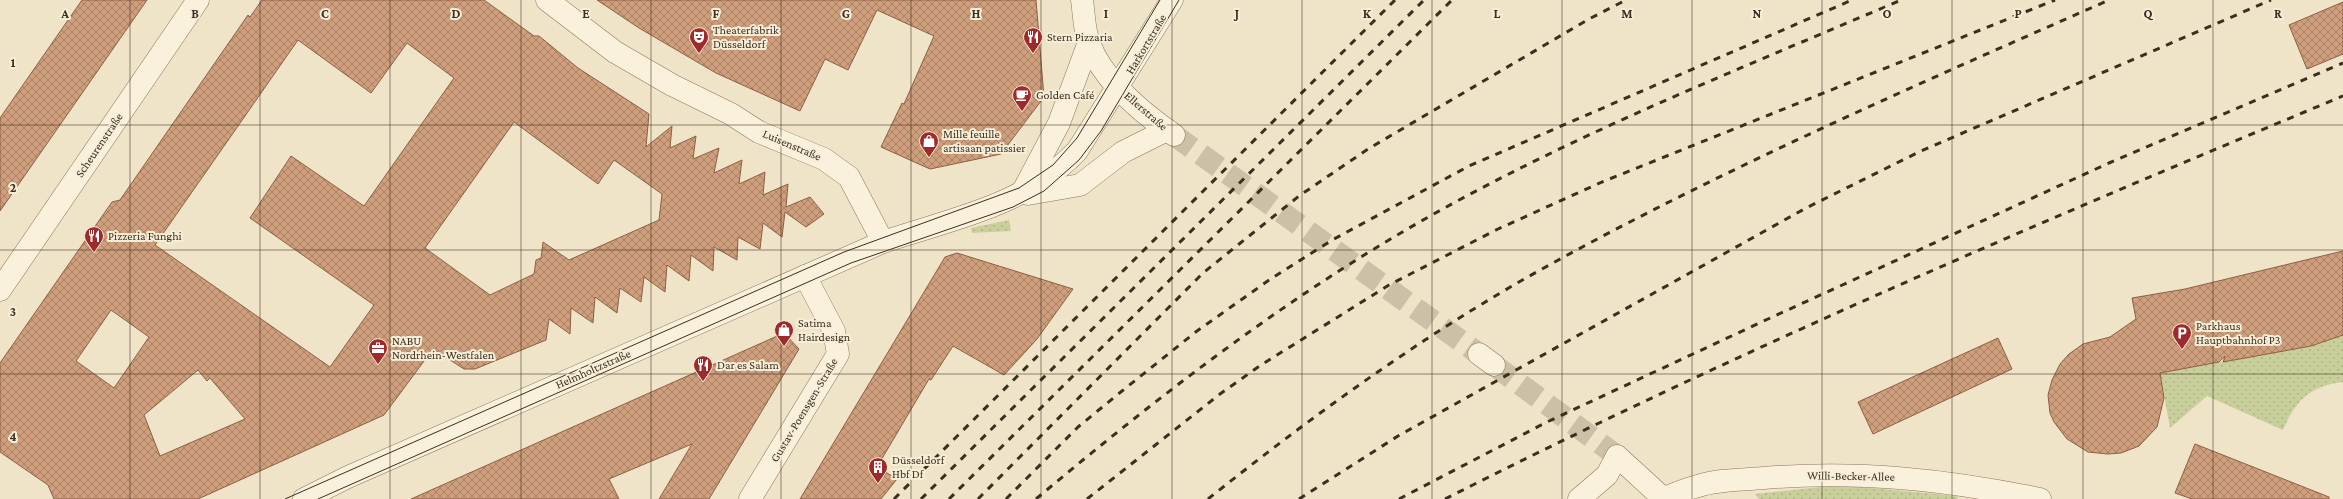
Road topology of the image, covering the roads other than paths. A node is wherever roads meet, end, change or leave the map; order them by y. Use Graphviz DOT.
graph roads {
  1 [pos="198,0"];
  2 [pos="547,0"];
  3 [pos="1082,0"];
  4 [pos="1172,0"];
  5 [pos="1089,42"];
  6 [pos="1119,87"];
  7 [pos="1021,195"];
  8 [pos="883,242"];
  9 [pos="805,276"];
  10 [pos="0,290"];
  11 [pos="1664,498"];
  12 [pos="304,499"];
  13 [pos="750,499"];
  14 [pos="1579,499"];
  15 [pos="2040,499"];
  1 -- 10 [label="street, Scheurenstraße"];
  2 -- 8 [label="street, Luisenstraße"];
  3 -- 5 [label="street"];
  4 -- 6 [label="street, Harkortstraße"];
  5 -- 6 [label="street, Ellerstraße"];
  5 -- 7 [label="street"];
  6 -- 7 [label="street"];
  6 -- 7 [label="street, Ellerstraße"];
  7 -- 8 [label="street"];
  8 -- 9 [label="street, Helmholtzstraße"];
  9 -- 12 [label="street, Helmholtzstraße"];
  9 -- 13 [label="street, Gustav-Poensgen-Straße"];
  11 -- 14 [label="street"];
  11 -- 15 [label="street, Willi-Becker-Allee"];
}
